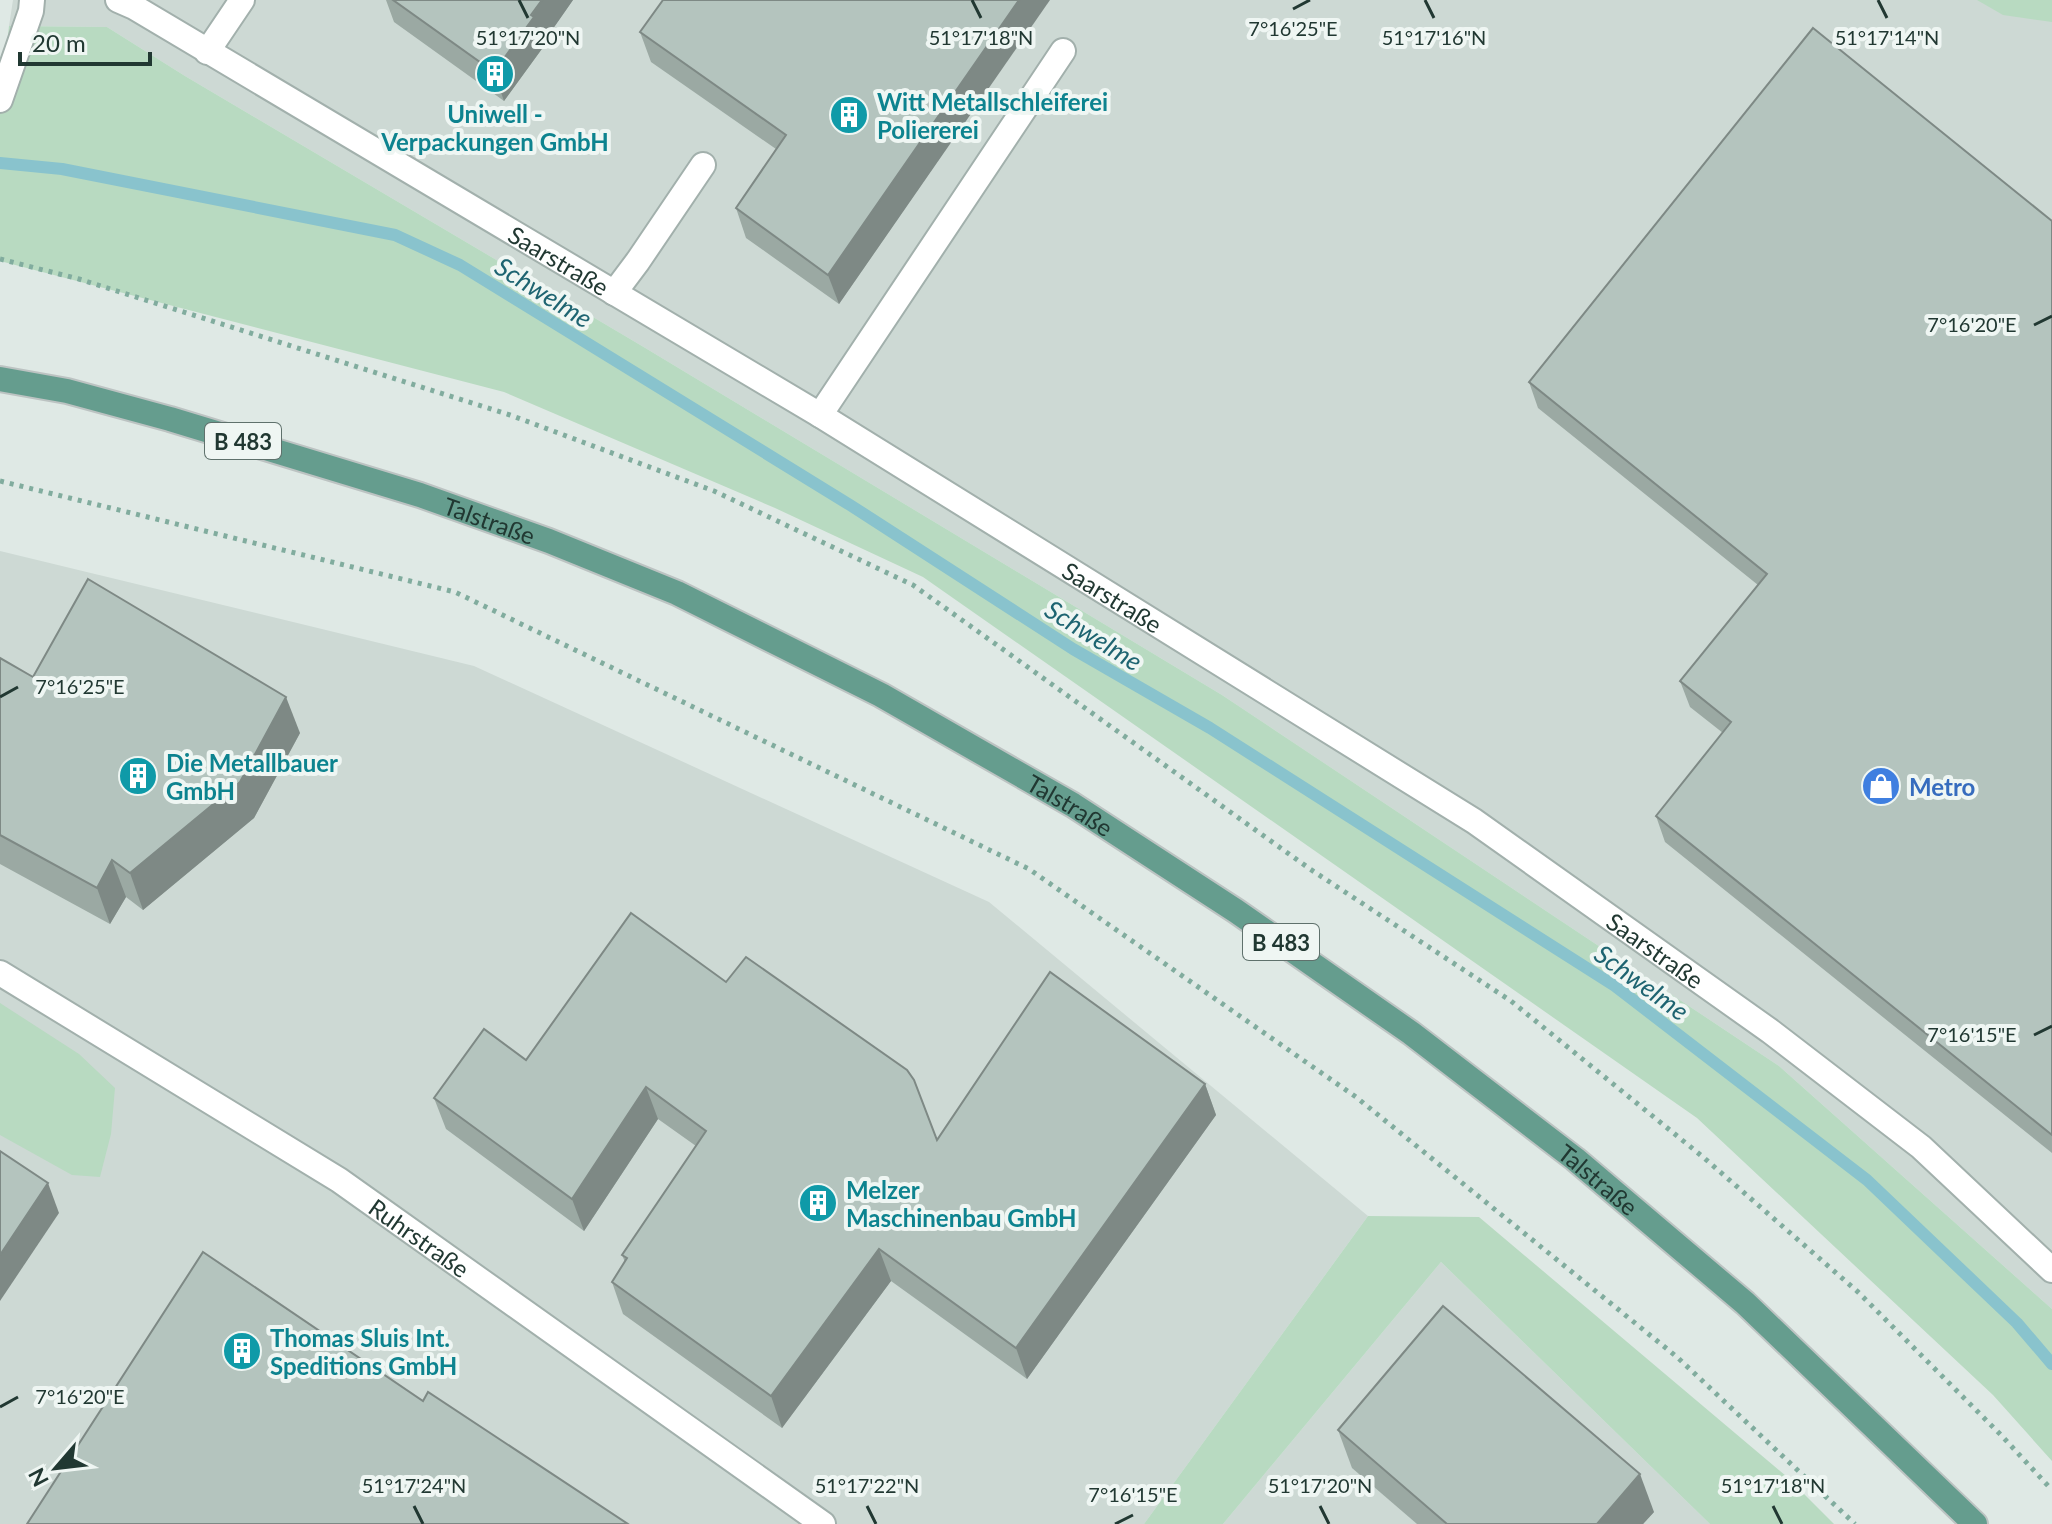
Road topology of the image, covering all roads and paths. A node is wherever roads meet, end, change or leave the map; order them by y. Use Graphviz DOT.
graph roads {
  1 [pos="118,0"];
  2 [pos="242,0"];
  3 [pos="36,4"];
  4 [pos="1063,51"];
  5 [pos="207,52"];
  6 [pos="0,100"];
  7 [pos="703,165"];
  8 [pos="614,293"];
  9 [pos="0,379"];
  10 [pos="820,415"];
  11 [pos="0,481"];
  12 [pos="0,973"];
  13 [pos="2052,1270"];
  14 [pos="823,1524"];
  15 [pos="1855,1524"];
  16 [pos="1975,1524"];
  1 -- 5 [label="street, Saarstraße"];
  2 -- 5 [label="street"];
  3 -- 6 [label="street"];
  4 -- 10 [label="street"];
  5 -- 8 [label="street, Saarstraße"];
  7 -- 8 [label="street"];
  8 -- 10 [label="street, Saarstraße"];
  9 -- 16 [label="main road, Talstraße / B 483"];
  10 -- 13 [label="street, Saarstraße"];
  11 -- 15 [label="path"];
  12 -- 14 [label="street, Ruhrstraße"];
}
